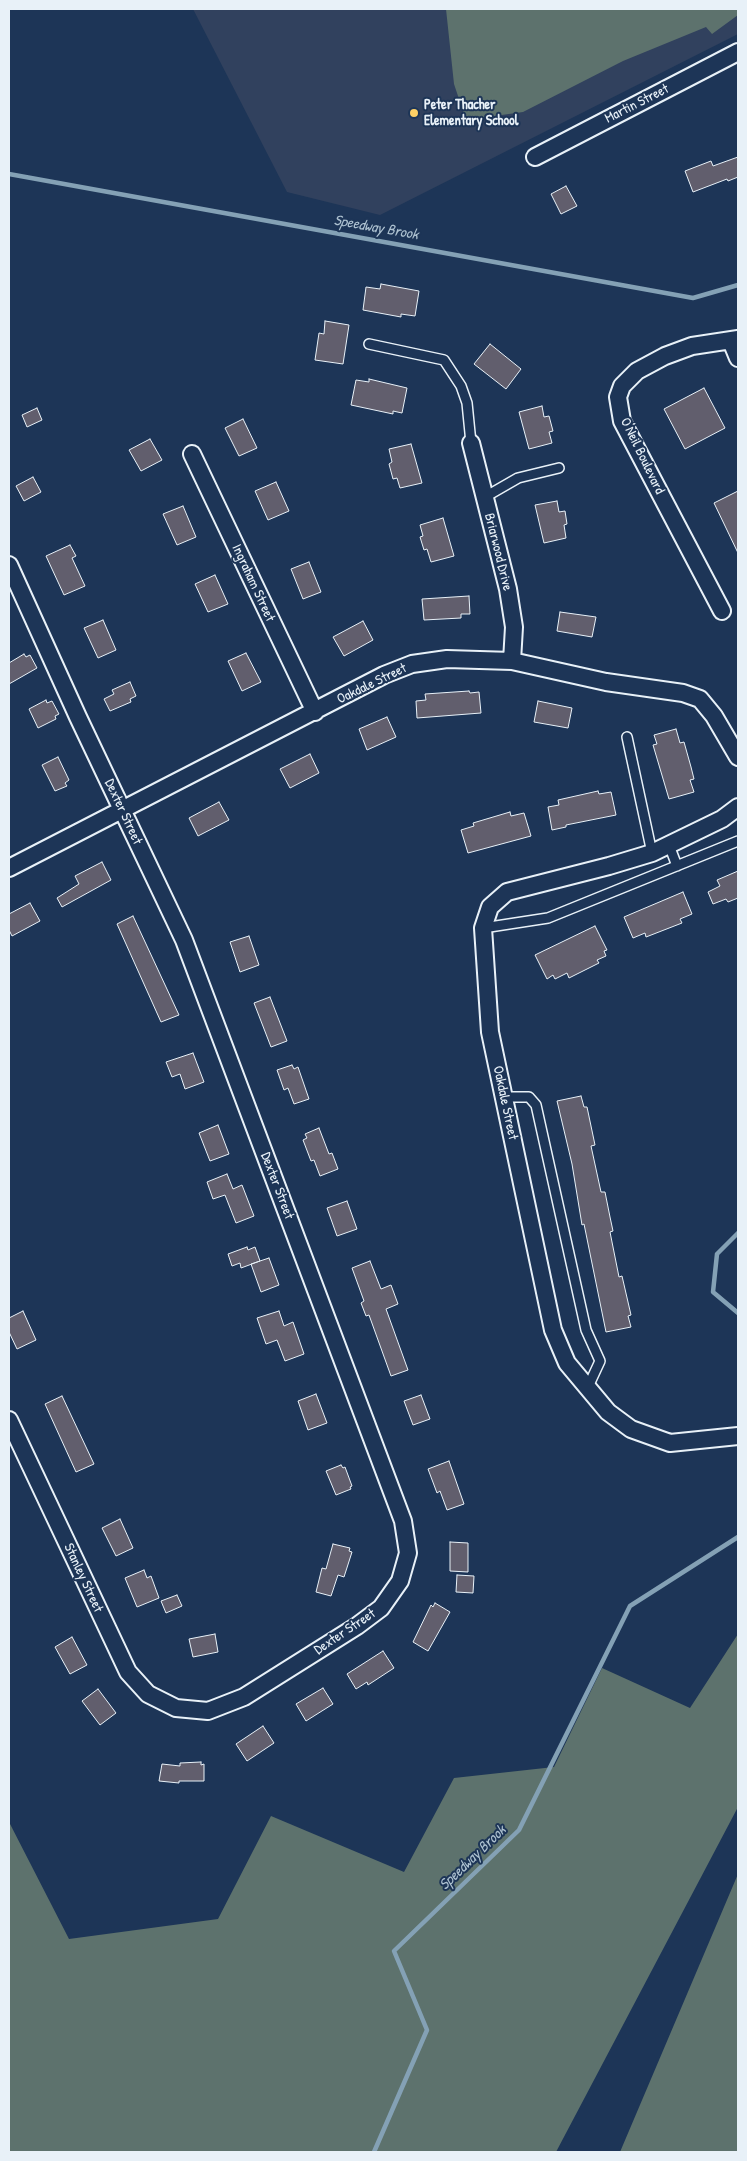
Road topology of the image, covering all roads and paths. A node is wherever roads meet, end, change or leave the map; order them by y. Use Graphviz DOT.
graph roads {
  1 [pos="738,52"];
  2 [pos="535,157"];
  3 [pos="735,340"];
  4 [pos="369,344"];
  5 [pos="738,358"];
  6 [pos="471,444"];
  7 [pos="192,454"];
  8 [pos="559,468"];
  9 [pos="485,497"];
  10 [pos="9,565"];
  11 [pos="722,611"];
  12 [pos="512,661"];
  13 [pos="315,712"];
  14 [pos="627,737"];
  15 [pos="738,757"];
  16 [pos="738,807"];
  17 [pos="122,809"];
  18 [pos="738,842"];
  19 [pos="669,845"];
  20 [pos="652,853"];
  21 [pos="676,866"];
  22 [pos="9,868"];
  23 [pos="483,928"];
  24 [pos="503,1097"];
  25 [pos="587,1389"];
  26 [pos="9,1420"];
  27 [pos="738,1436"];
  28 [pos="184,1708"];
  1 -- 2 [label="street, Martin Street"];
  3 -- 5 [label="street"];
  3 -- 11 [label="street, O'Neil Boulevard"];
  4 -- 6 [label="lane"];
  6 -- 9 [label="street, Briarwood Drive"];
  7 -- 13 [label="street, Ingraham Street"];
  8 -- 9 [label="lane"];
  9 -- 12 [label="street, Briarwood Drive"];
  10 -- 17 [label="street, Dexter Street"];
  12 -- 13 [label="street, Oakdale Street"];
  12 -- 15 [label="street, Oakdale Street"];
  13 -- 17 [label="street, Oakdale Street"];
  14 -- 20 [label="lane"];
  16 -- 19 [label="street, Oakdale Street"];
  17 -- 22 [label="street, Oakdale Street"];
  17 -- 28 [label="street, Dexter Street"];
  18 -- 21 [label="lane"];
  19 -- 20 [label="street, Oakdale Street"];
  19 -- 21 [label="lane"];
  20 -- 23 [label="street, Oakdale Street"];
  21 -- 23 [label="lane"];
  23 -- 24 [label="street, Oakdale Street"];
  24 -- 25 [label="street, Oakdale Street"];
  24 -- 25 [label="lane"];
  25 -- 27 [label="street, Oakdale Street"];
  26 -- 28 [label="street, Stanley Street"];
}
